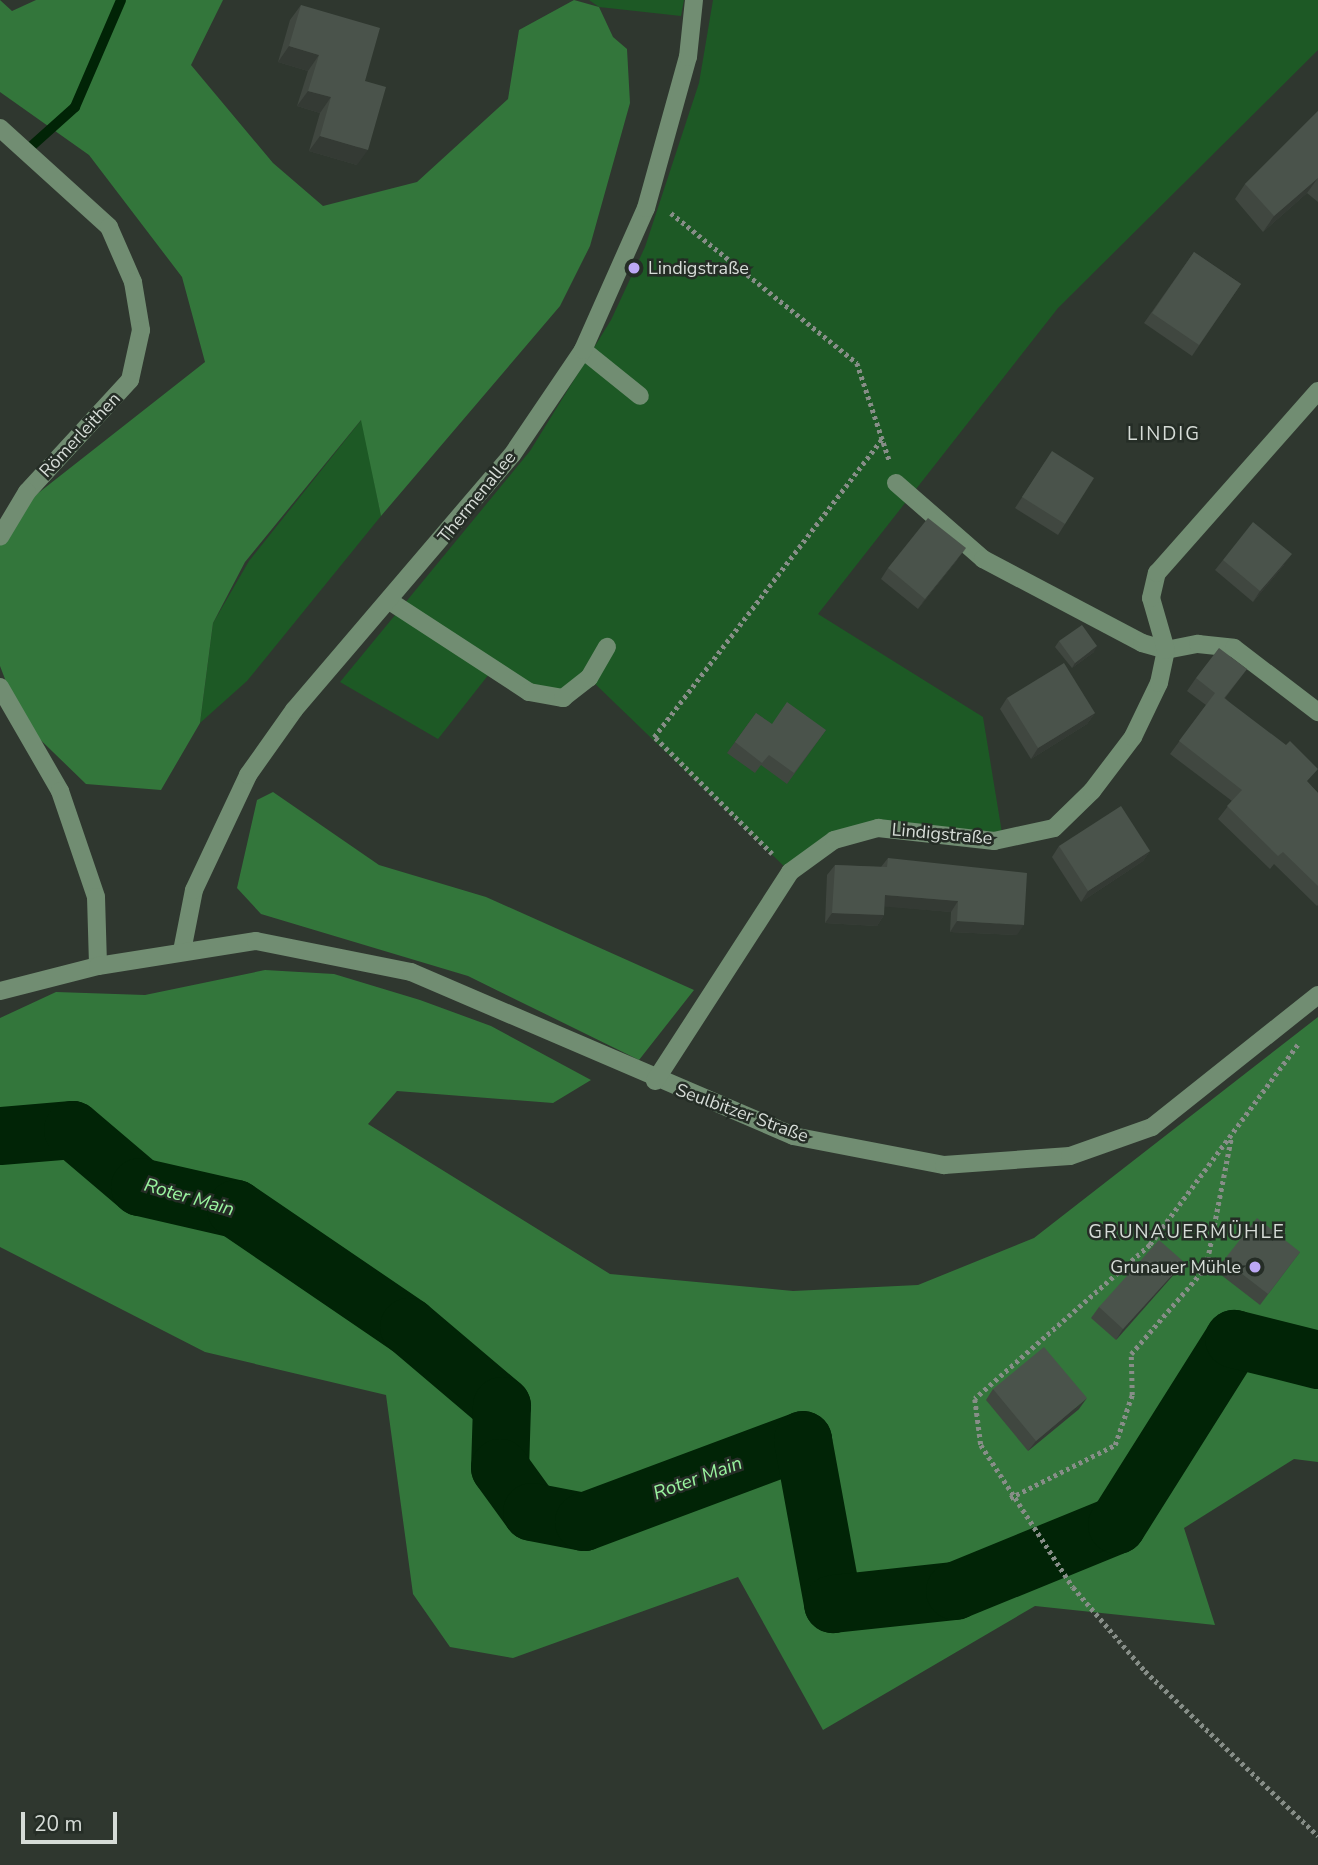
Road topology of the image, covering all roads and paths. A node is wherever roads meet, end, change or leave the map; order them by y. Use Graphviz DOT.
graph roads {
  1 [pos="694,0"];
  2 [pos="0,128"];
  3 [pos="646,208"];
  4 [pos="583,350"];
  5 [pos="1318,391"];
  6 [pos="640,396"];
  7 [pos="883,438"];
  8 [pos="896,483"];
  9 [pos="0,537"];
  10 [pos="391,602"];
  11 [pos="607,647"];
  12 [pos="1166,649"];
  13 [pos="0,687"];
  14 [pos="1318,712"];
  15 [pos="790,872"];
  16 [pos="182,951"];
  17 [pos="98,966"];
  18 [pos="0,991"];
  19 [pos="1318,995"];
  20 [pos="1302,1041"];
  21 [pos="655,1081"];
  22 [pos="1231,1135"];
  23 [pos="1010,1497"];
  24 [pos="1318,1836"];
  1 -- 3 [label="street, Thermenallee"];
  2 -- 9 [label="street, Römerleithen"];
  3 -- 4 [label="street, Thermenallee"];
  3 -- 7 [label="path"];
  4 -- 6 [label="street"];
  4 -- 10 [label="street, Thermenallee"];
  5 -- 12 [label="street, Lindigstraße"];
  7 -- 8 [label="path"];
  7 -- 15 [label="path"];
  8 -- 12 [label="street"];
  10 -- 11 [label="street"];
  10 -- 16 [label="street, Thermenallee"];
  12 -- 14 [label="street"];
  12 -- 15 [label="street, Lindigstraße"];
  13 -- 17 [label="street"];
  15 -- 21 [label="street, Lindigstraße"];
  16 -- 17 [label="street, Seulbitzer Straße"];
  16 -- 21 [label="street, Seulbitzer Straße"];
  17 -- 18 [label="street, Seulbitzer Straße"];
  19 -- 21 [label="street, Seulbitzer Straße"];
  20 -- 22 [label="path"];
  22 -- 23 [label="path"];
  22 -- 23 [label="path"];
  23 -- 24 [label="path"];
}
